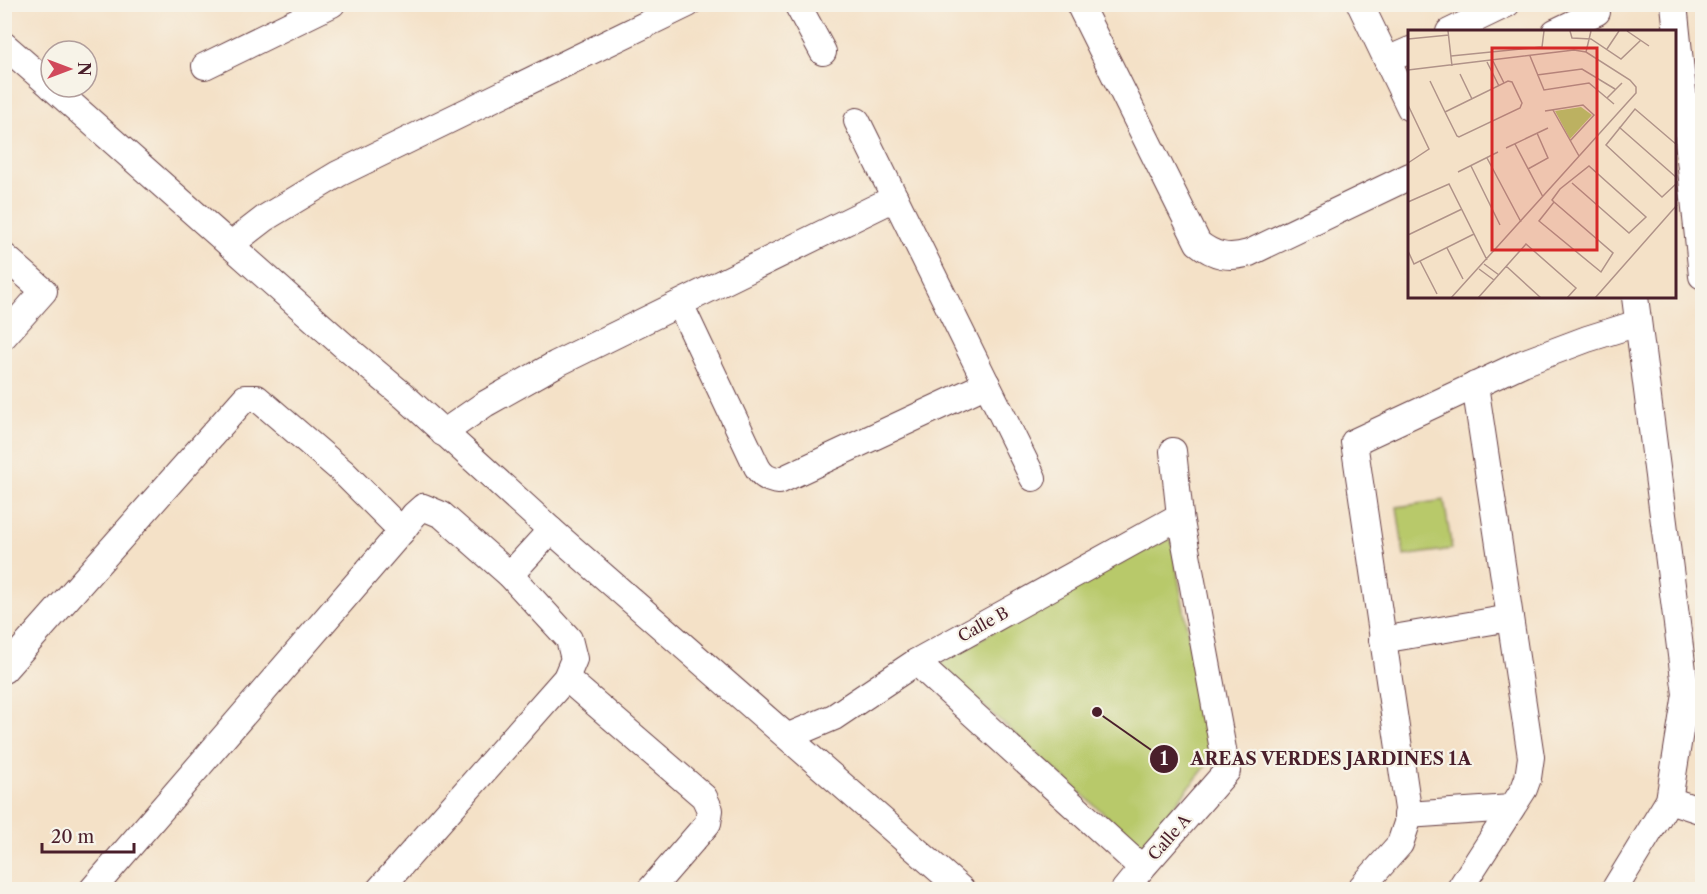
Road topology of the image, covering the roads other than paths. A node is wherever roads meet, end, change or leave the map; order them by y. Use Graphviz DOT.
graph roads {
  1 [pos="333,4"];
  2 [pos="688,4"];
  3 [pos="797,4"];
  4 [pos="1079,4"];
  5 [pos="1360,4"];
  6 [pos="1507,4"];
  7 [pos="1674,4"];
  8 [pos="1598,16"];
  9 [pos="1453,30"];
  10 [pos="1560,30"];
  11 [pos="1677,30"];
  12 [pos="1677,33"];
  13 [pos="4,45"];
  14 [pos="823,52"];
  15 [pos="1399,55"];
  16 [pos="206,66"];
  17 [pos="39,76"];
  18 [pos="1408,97"];
  19 [pos="65,99"];
  20 [pos="857,121"];
  21 [pos="1408,177"];
  22 [pos="895,198"];
  23 [pos="230,245"];
  24 [pos="4,256"];
  25 [pos="1702,276"];
  26 [pos="1635,298"];
  27 [pos="680,304"];
  28 [pos="1638,323"];
  29 [pos="4,336"];
  30 [pos="987,384"];
  31 [pos="1475,385"];
  32 [pos="443,433"];
  33 [pos="1173,451"];
  34 [pos="1033,478"];
  35 [pos="1180,516"];
  36 [pos="402,531"];
  37 [pos="551,531"];
  38 [pos="510,575"];
  39 [pos="1510,618"];
  40 [pos="1382,640"];
  41 [pos="915,662"];
  42 [pos="4,670"];
  43 [pos="566,678"];
  44 [pos="789,736"];
  45 [pos="1669,800"];
  46 [pos="1511,808"];
  47 [pos="1702,811"];
  48 [pos="1407,815"];
  49 [pos="1142,868"];
  50 [pos="92,890"];
  51 [pos="379,890"];
  52 [pos="650,890"];
  53 [pos="962,890"];
  54 [pos="1124,890"];
  55 [pos="1359,890"];
  56 [pos="1459,890"];
  57 [pos="1614,890"];
  1 -- 16 [label="street"];
  2 -- 23 [label="street"];
  3 -- 14 [label="street"];
  4 -- 21 [label="street"];
  5 -- 15 [label="street"];
  6 -- 9 [label="street"];
  7 -- 11 [label="street"];
  8 -- 10 [label="street"];
  12 -- 25 [label="street"];
  13 -- 17 [label="street"];
  15 -- 18 [label="street"];
  19 -- 23 [label="street"];
  20 -- 22 [label="street"];
  22 -- 27 [label="street"];
  22 -- 30 [label="street"];
  23 -- 32 [label="street"];
  24 -- 29 [label="street"];
  26 -- 28 [label="street"];
  27 -- 30 [label="street"];
  27 -- 32 [label="street"];
  28 -- 31 [label="street"];
  28 -- 45 [label="street"];
  30 -- 34 [label="street"];
  31 -- 39 [label="street"];
  31 -- 40 [label="street"];
  32 -- 37 [label="street"];
  33 -- 35 [label="street"];
  35 -- 41 [label="street, Calle B"];
  35 -- 49 [label="street, Calle A"];
  36 -- 38 [label="street"];
  36 -- 42 [label="street"];
  36 -- 50 [label="street"];
  37 -- 38 [label="street"];
  37 -- 44 [label="street"];
  38 -- 43 [label="street"];
  39 -- 40 [label="street"];
  39 -- 46 [label="street"];
  40 -- 48 [label="street"];
  41 -- 44 [label="street, Calle B"];
  41 -- 49 [label="street, Calle A"];
  43 -- 51 [label="street"];
  43 -- 52 [label="street"];
  44 -- 53 [label="street"];
  45 -- 47 [label="street"];
  45 -- 57 [label="street"];
  46 -- 48 [label="street"];
  46 -- 56 [label="street"];
  48 -- 55 [label="street"];
  49 -- 54 [label="street"];
}
